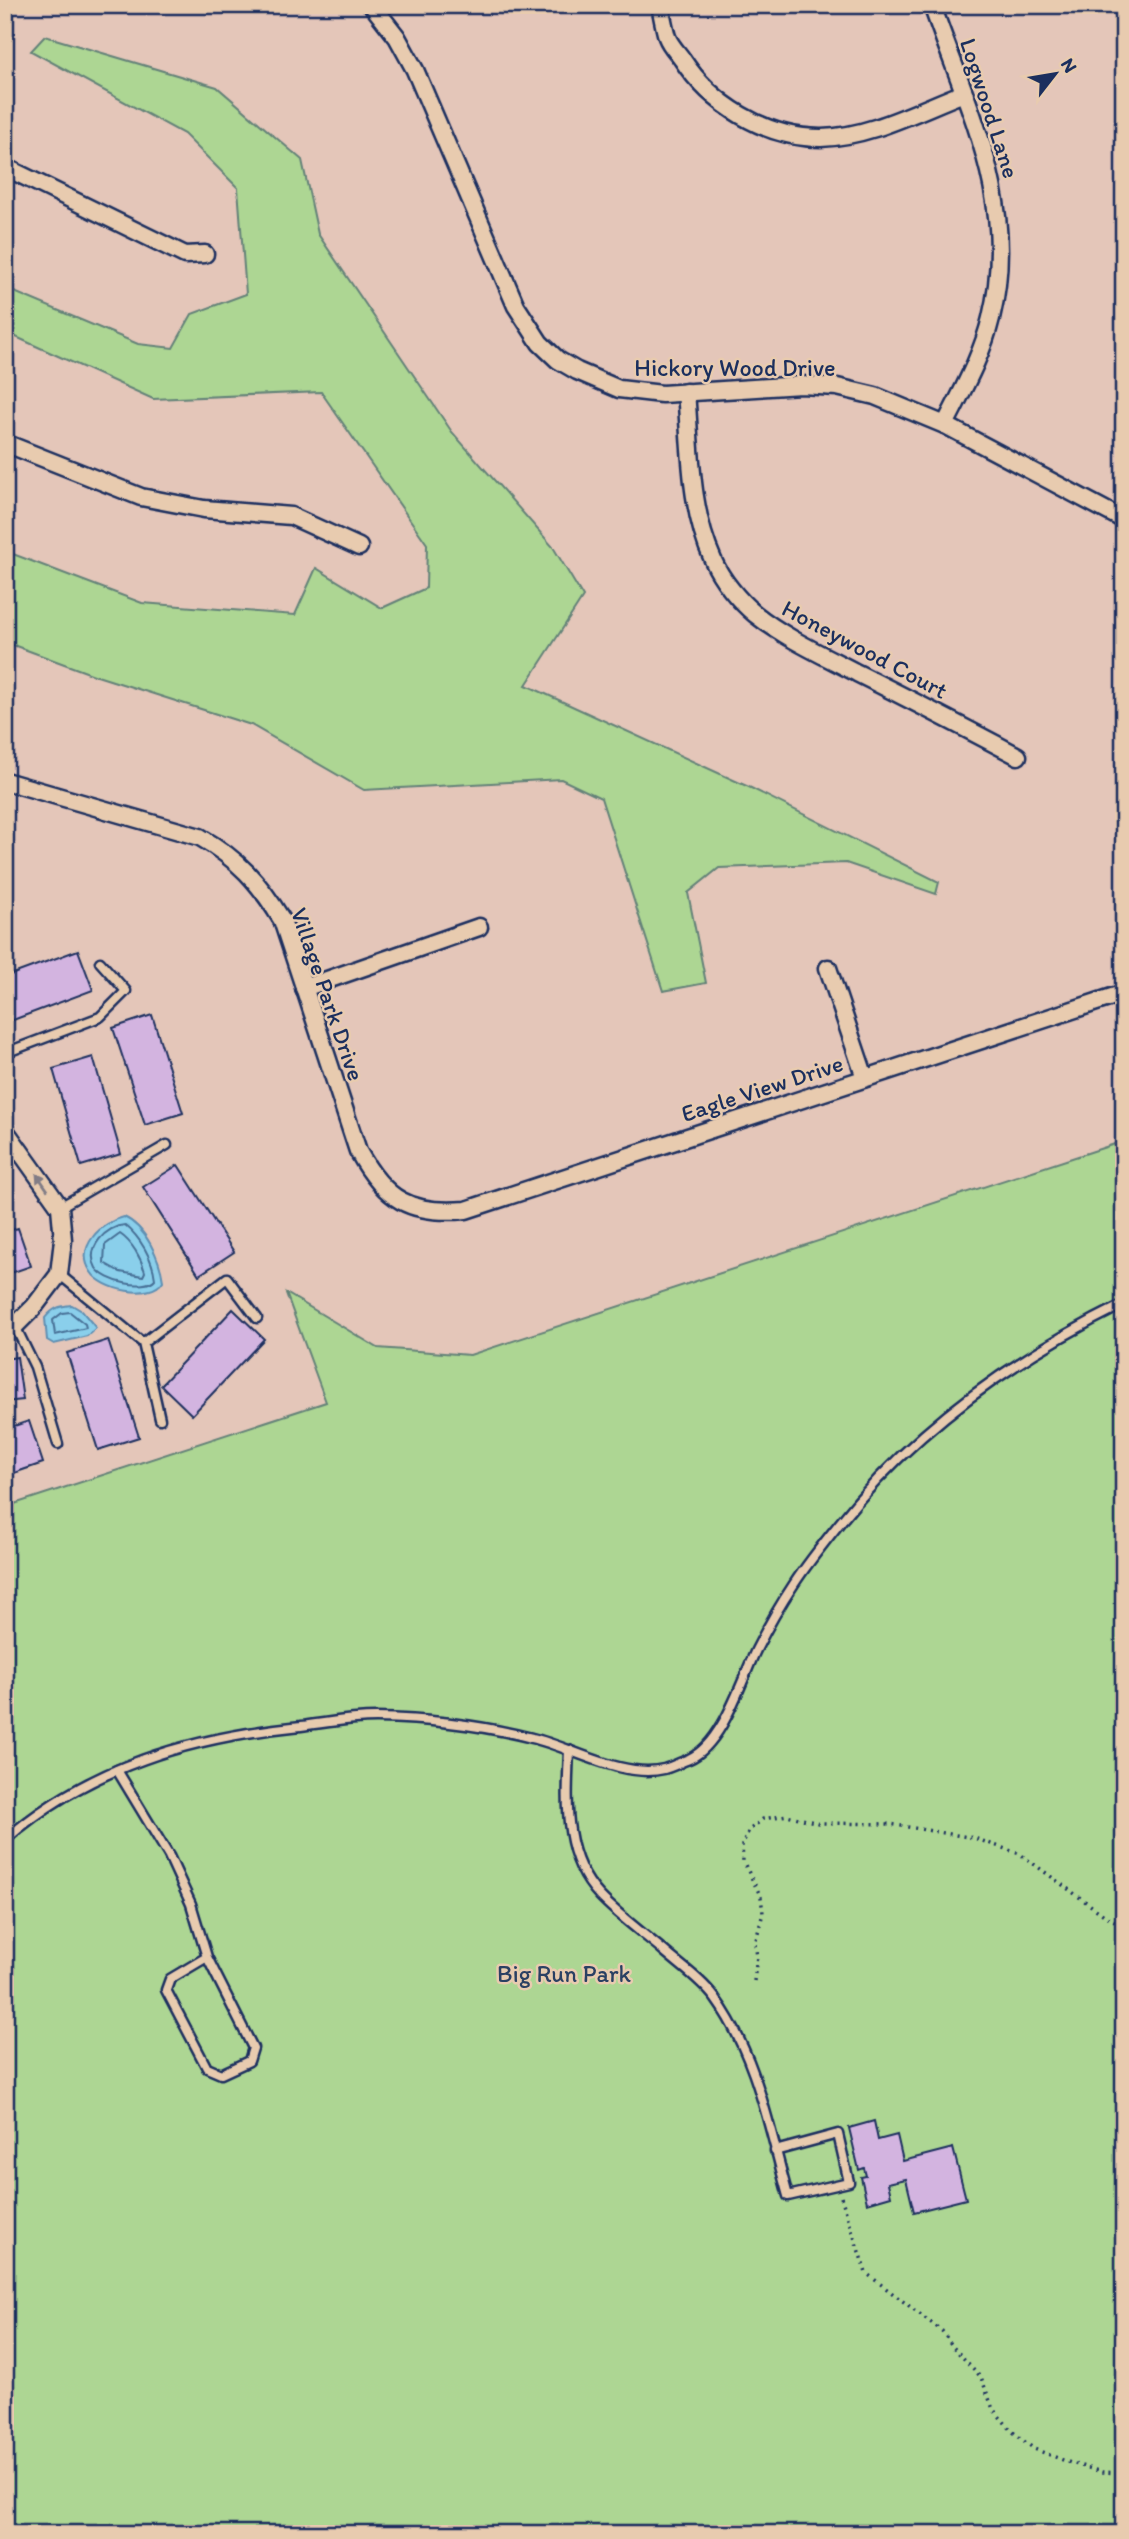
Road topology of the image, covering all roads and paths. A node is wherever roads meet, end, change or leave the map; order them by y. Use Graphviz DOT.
graph roads {
  1 [pos="372,5"];
  2 [pos="660,5"];
  3 [pos="932,5"];
  4 [pos="964,93"];
  5 [pos="5,167"];
  6 [pos="205,254"];
  7 [pos="686,392"];
  8 [pos="945,425"];
  9 [pos="5,443"];
  10 [pos="1124,520"];
  11 [pos="359,547"];
  12 [pos="1018,756"];
  13 [pos="5,780"];
  14 [pos="479,927"];
  15 [pos="100,962"];
  16 [pos="828,968"];
  17 [pos="304,988"];
  18 [pos="1124,993"];
  19 [pos="5,1053"];
  20 [pos="864,1079"];
  21 [pos="5,1130"];
  22 [pos="167,1145"];
  23 [pos="413,1207"];
  24 [pos="60,1208"];
  25 [pos="59,1274"];
  26 [pos="1124,1304"];
  27 [pos="257,1318"];
  28 [pos="10,1326"];
  29 [pos="143,1343"];
  30 [pos="160,1419"];
  31 [pos="58,1444"];
  32 [pos="569,1750"];
  33 [pos="117,1770"];
  34 [pos="5,1840"];
  35 [pos="1124,1925"];
  36 [pos="207,1957"];
  37 [pos="754,1981"];
  38 [pos="775,2151"];
  39 [pos="838,2185"];
  40 [pos="1124,2473"];
  1 -- 7 [label="street, Hickory Wood Drive"];
  2 -- 4 [label="street"];
  3 -- 4 [label="street, Logwood Lane"];
  4 -- 8 [label="street, Logwood Lane"];
  5 -- 6 [label="street"];
  7 -- 8 [label="street, Hickory Wood Drive"];
  7 -- 12 [label="street, Honeywood Court"];
  8 -- 10 [label="street, Hickory Wood Drive"];
  9 -- 11 [label="street"];
  13 -- 17 [label="street, Village Park Drive"];
  14 -- 17 [label="street"];
  15 -- 19 [label="lane"];
  16 -- 20 [label="street"];
  17 -- 23 [label="street, Village Park Drive"];
  18 -- 20 [label="street, Eagle View Drive"];
  20 -- 23 [label="street, Eagle View Drive"];
  24 -- 21 [label="street, one-way"];
  22 -- 24 [label="lane"];
  24 -- 25 [label="street"];
  25 -- 28 [label="street"];
  25 -- 29 [label="lane"];
  26 -- 32 [label="lane"];
  27 -- 29 [label="lane"];
  28 -- 31 [label="lane"];
  29 -- 30 [label="lane"];
  32 -- 33 [label="lane"];
  32 -- 38 [label="lane"];
  33 -- 34 [label="lane"];
  33 -- 36 [label="lane"];
  35 -- 37 [label="path"];
  36 -- 36 [label="lane"];
  38 -- 39 [label="lane"];
  38 -- 39 [label="lane"];
  39 -- 40 [label="path"];
}
